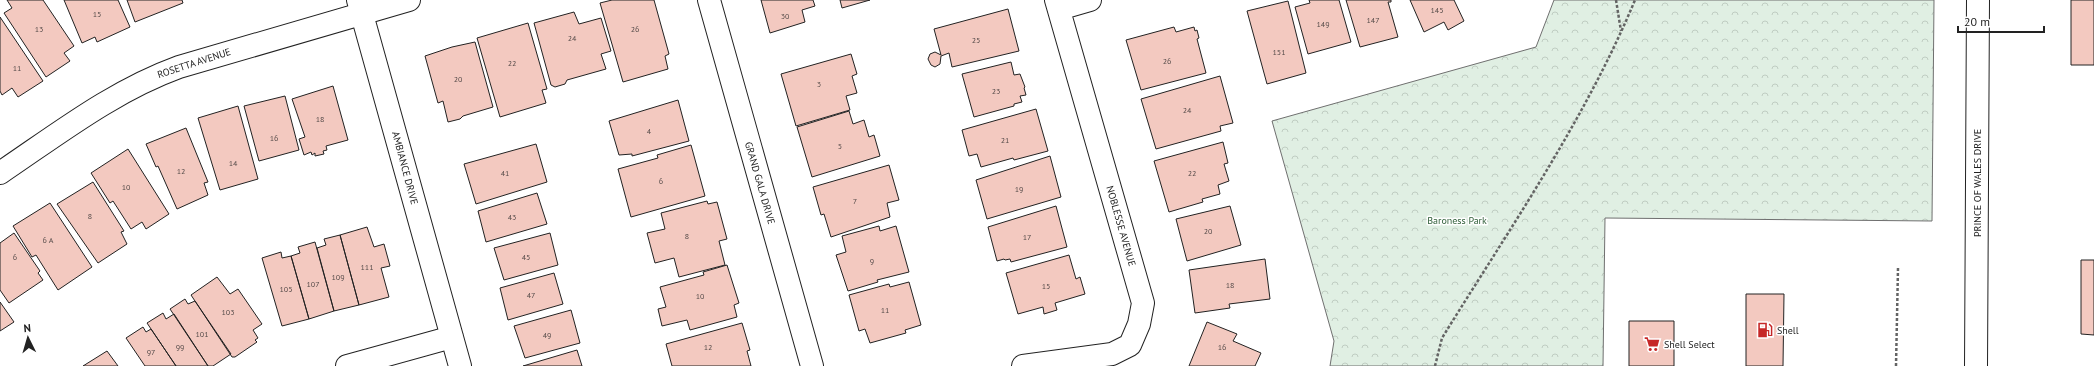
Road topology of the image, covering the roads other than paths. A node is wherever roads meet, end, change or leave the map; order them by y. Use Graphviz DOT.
graph roads {
  1 [pos="409,0"];
  2 [pos="709,0"];
  3 [pos="1090,0"];
  4 [pos="1978,0"];
  5 [pos="1058,4"];
  6 [pos="361,7"];
  7 [pos="0,173"];
  8 [pos="452,337"];
  9 [pos="347,366"];
  10 [pos="460,366"];
  11 [pos="812,366"];
  12 [pos="1023,366"];
  13 [pos="1976,366"];
  1 -- 6 [label="street, ROSETTA AVENUE"];
  2 -- 11 [label="street, GRAND GALA DRIVE"];
  3 -- 5 [label="street"];
  4 -- 13 [label="street, PRINCE OF WALES DRIVE"];
  5 -- 12 [label="street, NOBLESSE AVENUE"];
  6 -- 7 [label="street, ROSETTA AVENUE"];
  6 -- 8 [label="street, AMBIANCE DRIVE"];
  8 -- 9 [label="street"];
  8 -- 10 [label="street, AMBIANCE DRIVE"];
}
